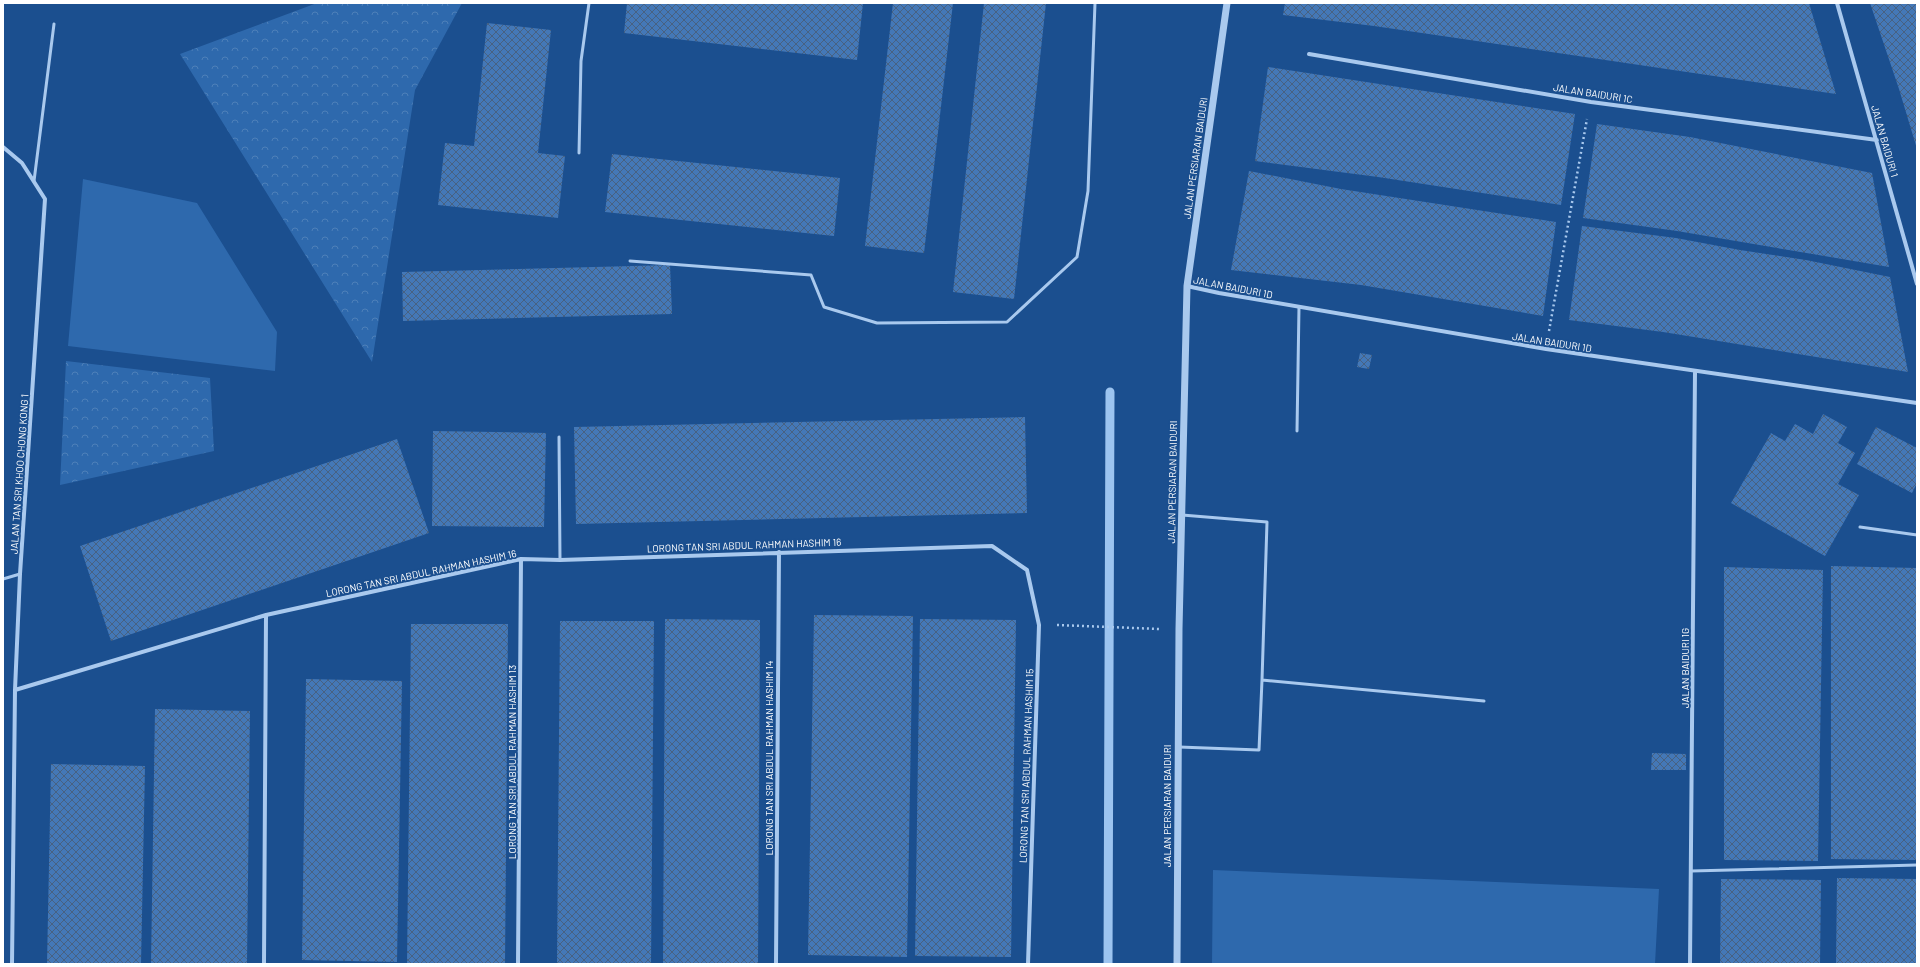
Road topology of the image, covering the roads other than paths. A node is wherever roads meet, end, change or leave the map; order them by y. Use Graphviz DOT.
graph roads {
  1 [pos="589,3"];
  2 [pos="1094,3"];
  3 [pos="1227,3"];
  4 [pos="1837,3"];
  5 [pos="54,24"];
  6 [pos="1309,54"];
  7 [pos="1877,140"];
  8 [pos="3,147"];
  9 [pos="579,153"];
  10 [pos="34,181"];
  11 [pos="630,261"];
  12 [pos="1917,284"];
  13 [pos="1187,286"];
  14 [pos="1298,307"];
  15 [pos="1695,372"];
  16 [pos="1917,403"];
  17 [pos="1297,431"];
  18 [pos="559,437"];
  19 [pos="1181,515"];
  20 [pos="1860,527"];
  21 [pos="1917,535"];
  22 [pos="779,552"];
  23 [pos="521,559"];
  24 [pos="560,560"];
  25 [pos="1027,570"];
  26 [pos="20,574"];
  27 [pos="3,579"];
  28 [pos="266,615"];
  29 [pos="1262,680"];
  30 [pos="16,690"];
  31 [pos="1484,701"];
  32 [pos="1177,747"];
  33 [pos="1917,865"];
  34 [pos="1691,871"];
  35 [pos="12,964"];
  36 [pos="264,964"];
  37 [pos="518,964"];
  38 [pos="776,964"];
  39 [pos="1028,964"];
  40 [pos="1177,964"];
  41 [pos="1690,964"];
  1 -- 9 [label="lane"];
  2 -- 11 [label="lane"];
  3 -- 13 [label="street, JALAN PERSIARAN BAIDURI"];
  4 -- 7 [label="street, JALAN BAIDURI 1"];
  5 -- 10 [label="lane"];
  6 -- 7 [label="street, JALAN BAIDURI 1C"];
  7 -- 12 [label="street, JALAN BAIDURI 1"];
  8 -- 10 [label="street, JALAN TAN SRI KHOO CHONG KONG 1"];
  10 -- 26 [label="street, JALAN TAN SRI KHOO CHONG KONG 1"];
  13 -- 14 [label="street, JALAN BAIDURI 1D"];
  13 -- 19 [label="street, JALAN PERSIARAN BAIDURI"];
  14 -- 15 [label="street, JALAN BAIDURI 1D"];
  14 -- 17 [label="lane"];
  15 -- 16 [label="street, JALAN BAIDURI 1D"];
  15 -- 34 [label="street, JALAN BAIDURI 1G"];
  18 -- 24 [label="lane"];
  19 -- 29 [label="lane"];
  19 -- 32 [label="street, JALAN PERSIARAN BAIDURI"];
  20 -- 21 [label="lane"];
  22 -- 24 [label="street, LORONG TAN SRI ABDUL RAHMAN HASHIM 16"];
  22 -- 25 [label="street, LORONG TAN SRI ABDUL RAHMAN HASHIM 16"];
  22 -- 38 [label="street, LORONG TAN SRI ABDUL RAHMAN HASHIM 14"];
  23 -- 24 [label="street, LORONG TAN SRI ABDUL RAHMAN HASHIM 16"];
  23 -- 28 [label="street, LORONG TAN SRI ABDUL RAHMAN HASHIM 16"];
  23 -- 37 [label="street, LORONG TAN SRI ABDUL RAHMAN HASHIM 13"];
  25 -- 39 [label="street, LORONG TAN SRI ABDUL RAHMAN HASHIM 15"];
  26 -- 27 [label="lane"];
  26 -- 30 [label="street, JALAN TAN SRI KHOO CHONG KONG 1"];
  28 -- 30 [label="street, LORONG TAN SRI ABDUL RAHMAN HASHIM 16"];
  28 -- 36 [label="street"];
  29 -- 31 [label="lane"];
  29 -- 32 [label="lane"];
  30 -- 35 [label="street, JALAN TAN SRI KHOO CHONG KONG 1"];
  32 -- 40 [label="street, JALAN PERSIARAN BAIDURI"];
  33 -- 34 [label="lane"];
  34 -- 41 [label="street, JALAN BAIDURI 1G"];
}
